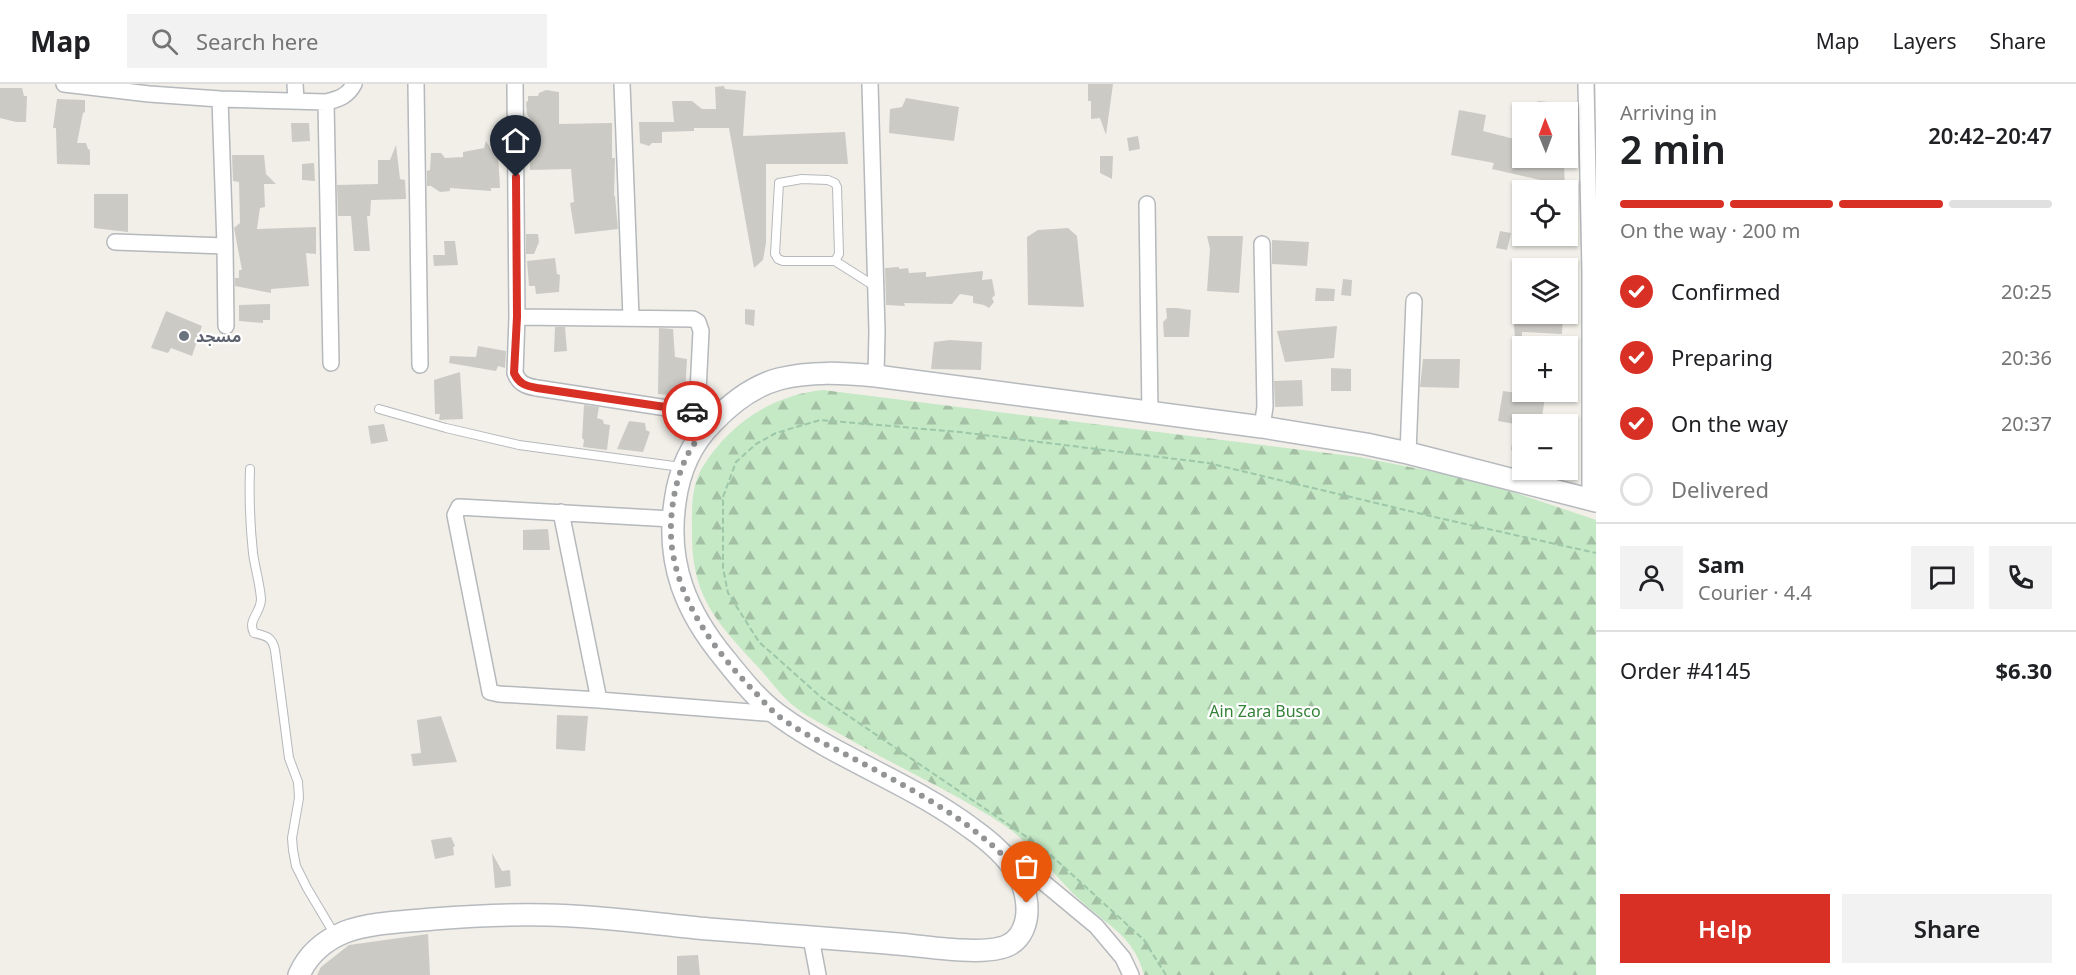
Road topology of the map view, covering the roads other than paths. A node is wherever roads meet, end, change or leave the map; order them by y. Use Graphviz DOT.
graph roads {
  1 [pos="64,84"];
  2 [pos="295,84"];
  3 [pos="354,84"];
  4 [pos="416,84"];
  5 [pos="515,84"];
  6 [pos="622,84"];
  7 [pos="870,84"];
  8 [pos="1586,84"];
  9 [pos="148,89"];
  10 [pos="220,99"];
  11 [pos="296,100"];
  12 [pos="327,102"];
  13 [pos="1147,204"];
  14 [pos="115,242"];
  15 [pos="1262,244"];
  16 [pos="225,246"];
  17 [pos="835,261"];
  18 [pos="876,287"];
  19 [pos="1414,301"];
  20 [pos="517,317"];
  21 [pos="632,317"];
  22 [pos="226,326"];
  23 [pos="331,363"];
  24 [pos="420,365"];
  25 [pos="876,376"];
  26 [pos="379,409"];
  27 [pos="698,412"];
  28 [pos="1150,413"];
  29 [pos="719,416"];
  30 [pos="1262,427"];
  31 [pos="1408,453"];
  32 [pos="683,467"];
  33 [pos="250,469"];
  34 [pos="1593,500"];
  35 [pos="561,512"];
  36 [pos="672,519"];
  37 [pos="599,700"];
  38 [pos="777,714"];
  39 [pos="1019,877"];
  40 [pos="335,937"];
  41 [pos="811,938"];
  42 [pos="299,975"];
  43 [pos="818,975"];
  44 [pos="1131,975"];
  1 -- 9 [label="street"];
  2 -- 11 [label="street"];
  3 -- 12 [label="street"];
  4 -- 24 [label="street"];
  5 -- 20 [label="street"];
  6 -- 21 [label="street"];
  7 -- 18 [label="street"];
  8 -- 34 [label="street"];
  9 -- 10 [label="street"];
  10 -- 11 [label="street"];
  10 -- 16 [label="street"];
  11 -- 12 [label="street"];
  12 -- 23 [label="street"];
  13 -- 28 [label="street"];
  14 -- 16 [label="street"];
  15 -- 30 [label="street"];
  16 -- 22 [label="street"];
  17 -- 17 [label="lane"];
  17 -- 18 [label="lane"];
  18 -- 25 [label="street"];
  19 -- 31 [label="street"];
  20 -- 21 [label="street"];
  20 -- 27 [label="street"];
  21 -- 27 [label="street"];
  25 -- 28 [label="main road"];
  25 -- 29 [label="main road"];
  26 -- 32 [label="lane"];
  27 -- 29 [label="street"];
  28 -- 30 [label="main road"];
  29 -- 32 [label="main road"];
  30 -- 31 [label="main road"];
  31 -- 34 [label="main road"];
  32 -- 36 [label="main road"];
  33 -- 40 [label="lane"];
  35 -- 36 [label="street"];
  35 -- 37 [label="street"];
  35 -- 37 [label="street"];
  36 -- 38 [label="main road"];
  37 -- 38 [label="street"];
  38 -- 39 [label="main road"];
  39 -- 41 [label="main road"];
  39 -- 44 [label="street"];
  40 -- 41 [label="main road"];
  40 -- 42 [label="main road"];
  41 -- 43 [label="street"];
}
